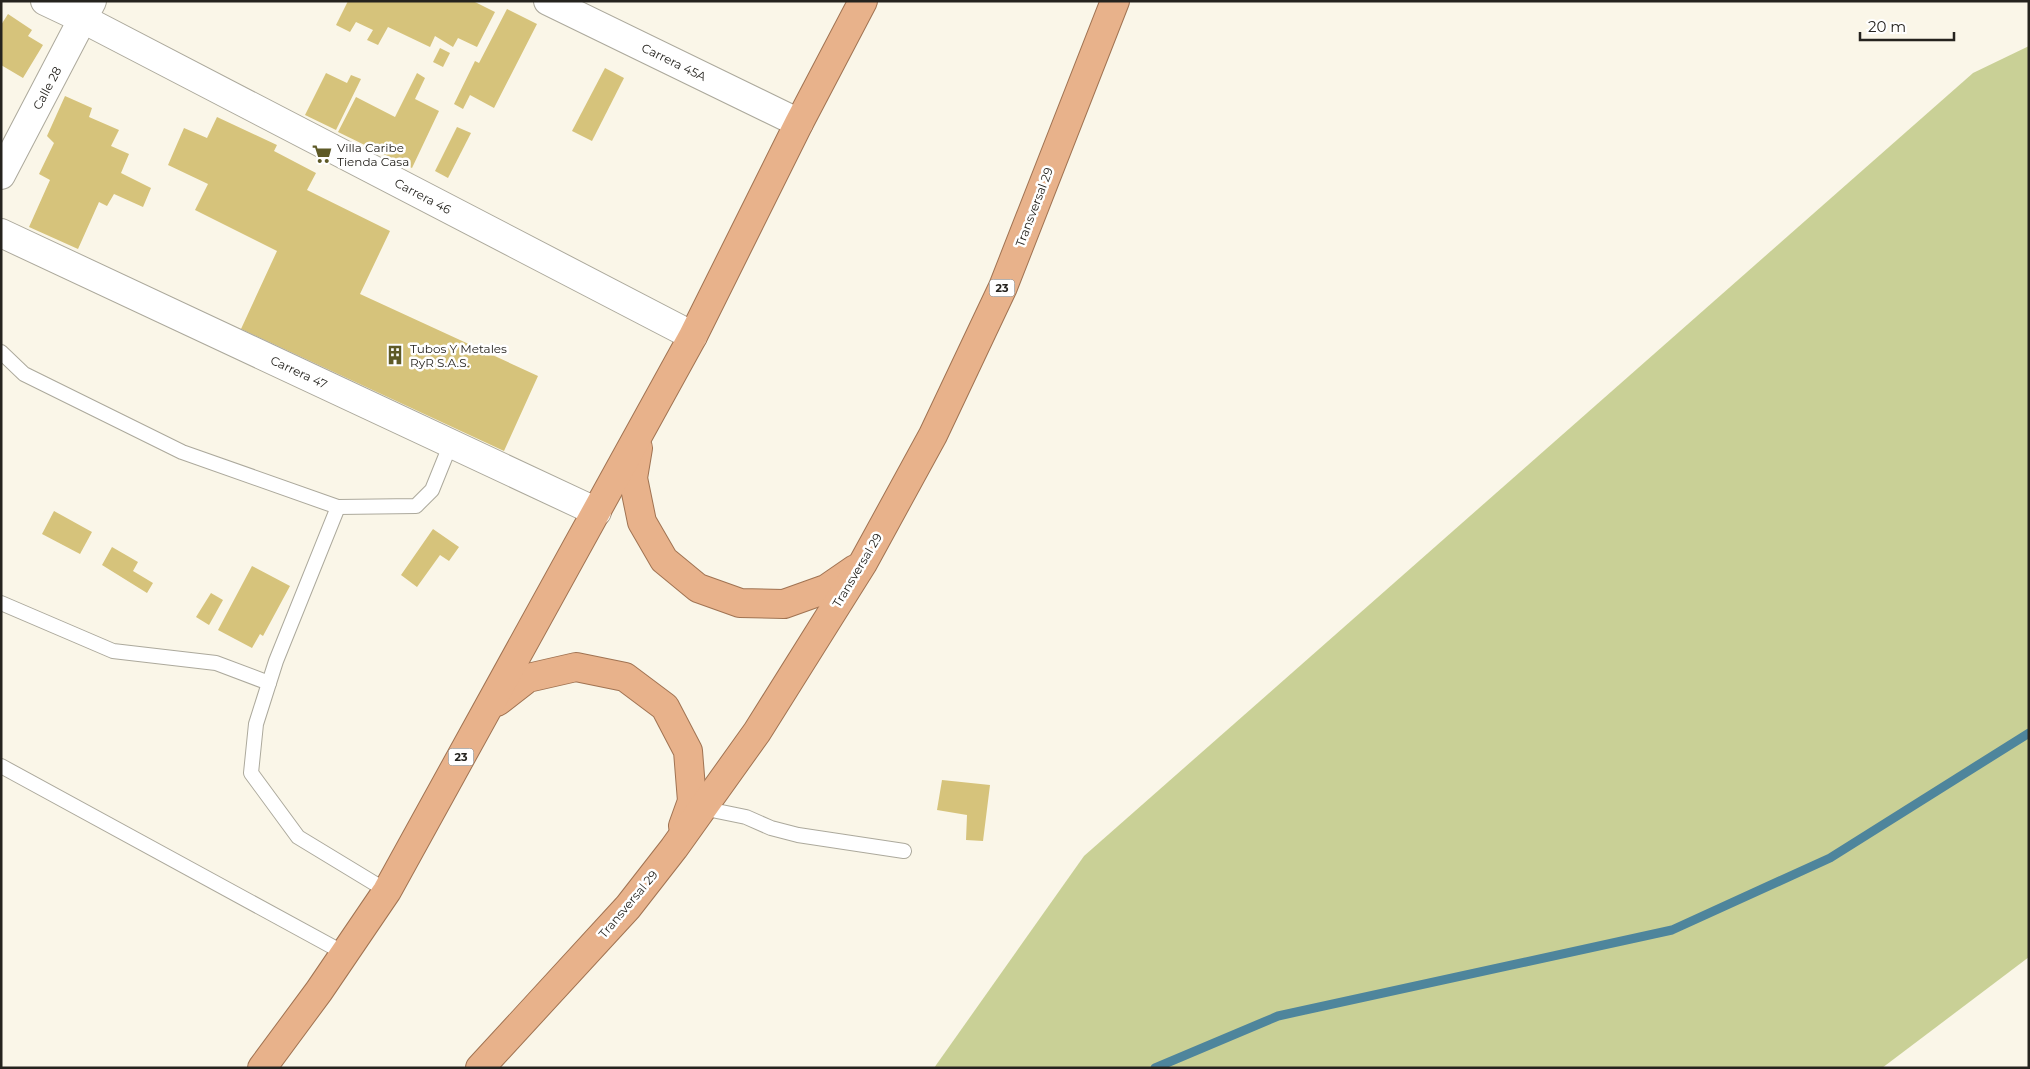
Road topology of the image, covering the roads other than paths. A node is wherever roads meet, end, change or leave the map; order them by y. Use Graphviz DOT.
graph roads {
  1 [pos="45,1"];
  2 [pos="548,1"];
  3 [pos="863,1"];
  4 [pos="1116,1"];
  5 [pos="88,10"];
  6 [pos="799,123"];
  7 [pos="1,175"];
  8 [pos="1,233"];
  9 [pos="693,336"];
  10 [pos="1,352"];
  11 [pos="640,434"];
  12 [pos="451,443"];
  13 [pos="338,507"];
  14 [pos="597,512"];
  15 [pos="863,563"];
  16 [pos="1,603"];
  17 [pos="269,683"];
  18 [pos="488,709"];
  19 [pos="1,766"];
  20 [pos="702,808"];
  21 [pos="674,848"];
  22 [pos="904,851"];
  23 [pos="387,891"];
  24 [pos="344,953"];
  25 [pos="262,1068"];
  26 [pos="480,1068"];
  1 -- 5 [label="street, Carrera 46"];
  2 -- 6 [label="street, Carrera 45A"];
  3 -- 6 [label="highway, 23"];
  4 -- 15 [label="highway, Transversal 29 / 23"];
  5 -- 7 [label="street, Calle 28"];
  5 -- 9 [label="street, Carrera 46"];
  6 -- 9 [label="highway, 23"];
  8 -- 12 [label="street, Carrera 47"];
  9 -- 11 [label="highway, 23"];
  10 -- 13 [label="lane"];
  11 -- 14 [label="highway, 23"];
  11 -- 15 [label="highway"];
  12 -- 13 [label="lane"];
  12 -- 14 [label="street, Carrera 47"];
  13 -- 17 [label="lane"];
  14 -- 18 [label="highway, 23"];
  15 -- 20 [label="highway, Transversal 29 / 23"];
  16 -- 17 [label="lane"];
  17 -- 23 [label="lane"];
  18 -- 21 [label="highway"];
  18 -- 23 [label="highway, 23"];
  19 -- 24 [label="lane"];
  20 -- 21 [label="highway, Transversal 29 / 23"];
  20 -- 22 [label="lane"];
  21 -- 26 [label="highway, Transversal 29 / 23"];
  23 -- 24 [label="highway, 23"];
  24 -- 25 [label="highway, 23"];
}
